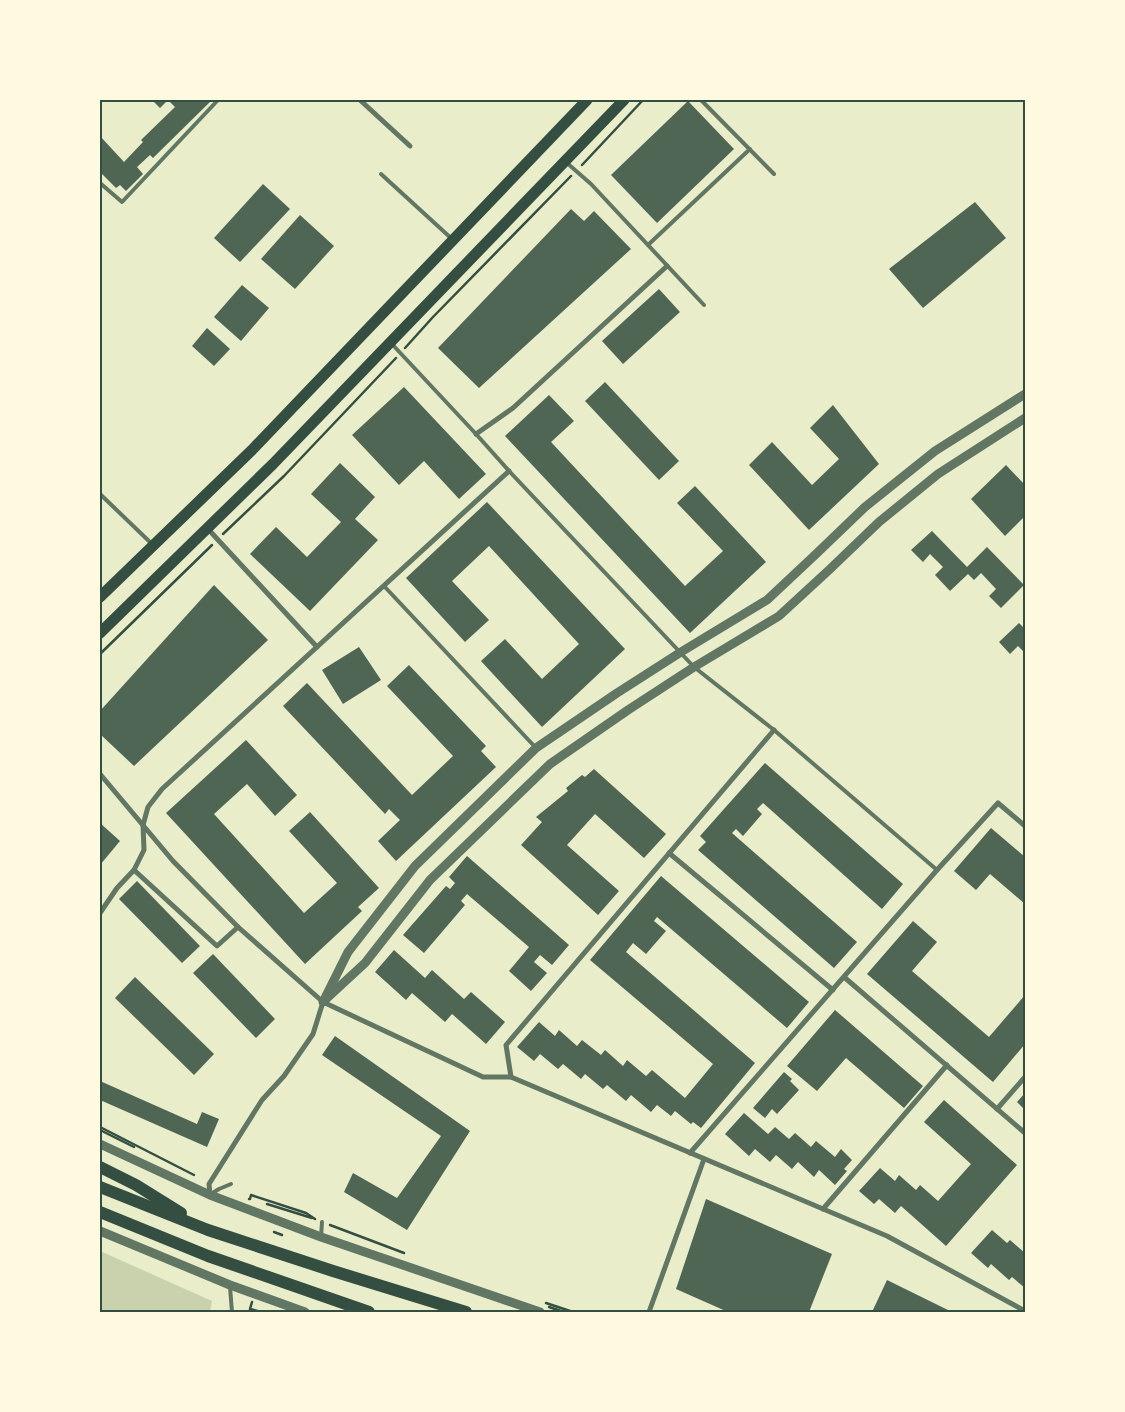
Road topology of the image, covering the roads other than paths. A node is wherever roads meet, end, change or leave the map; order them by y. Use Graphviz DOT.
graph roads {
  1 [pos="218,100"];
  2 [pos="360,100"];
  3 [pos="587,100"];
  4 [pos="624,100"];
  5 [pos="701,100"];
  6 [pos="410,146"];
  7 [pos="750,149"];
  8 [pos="565,161"];
  9 [pos="382,174"];
  10 [pos="774,174"];
  11 [pos="100,182"];
  12 [pos="454,240"];
  13 [pos="648,245"];
  14 [pos="667,266"];
  15 [pos="704,305"];
  16 [pos="390,342"];
  17 [pos="1025,394"];
  18 [pos="1025,418"];
  19 [pos="476,434"];
  20 [pos="509,471"];
  21 [pos="100,494"];
  22 [pos="208,529"];
  23 [pos="154,545"];
  24 [pos="384,586"];
  25 [pos="100,597"];
  26 [pos="100,634"];
  27 [pos="317,647"];
  28 [pos="680,652"];
  29 [pos="694,668"];
  30 [pos="774,730"];
  31 [pos="536,748"];
  32 [pos="100,774"];
  33 [pos="142,825"];
  34 [pos="1025,826"];
  35 [pos="669,853"];
  36 [pos="134,870"];
  37 [pos="937,870"];
  38 [pos="100,913"];
  39 [pos="238,927"];
  40 [pos="844,977"];
  41 [pos="833,990"];
  42 [pos="323,1002"];
  43 [pos="946,1065"];
  44 [pos="510,1077"];
  45 [pos="1025,1077"];
  46 [pos="997,1109"];
  47 [pos="1025,1133"];
  48 [pos="100,1144"];
  49 [pos="690,1153"];
  50 [pos="704,1159"];
  51 [pos="100,1167"];
  52 [pos="231,1184"];
  53 [pos="100,1186"];
  54 [pos="210,1195"];
  55 [pos="823,1209"];
  56 [pos="100,1212"];
  57 [pos="322,1222"];
  58 [pos="208,1230"];
  59 [pos="100,1231"];
  60 [pos="321,1237"];
  61 [pos="230,1285"];
  62 [pos="1025,1311"];
  63 [pos="232,1312"];
  64 [pos="305,1312"];
  65 [pos="369,1312"];
  66 [pos="466,1312"];
  67 [pos="540,1312"];
  68 [pos="649,1312"];
  1 -- 11 [label="lane"];
  2 -- 6 [label="street"];
  3 -- 12 [label="main road"];
  4 -- 8 [label="main road"];
  5 -- 7 [label="lane"];
  7 -- 10 [label="lane"];
  7 -- 13 [label="lane"];
  8 -- 13 [label="lane"];
  8 -- 16 [label="main road"];
  9 -- 12 [label="lane"];
  12 -- 23 [label="main road"];
  13 -- 14 [label="lane"];
  14 -- 15 [label="lane"];
  14 -- 19 [label="street"];
  16 -- 19 [label="lane"];
  16 -- 22 [label="main road"];
  17 -- 28 [label="street"];
  18 -- 29 [label="street"];
  19 -- 20 [label="lane"];
  20 -- 24 [label="street"];
  20 -- 28 [label="lane"];
  21 -- 23 [label="lane"];
  22 -- 26 [label="main road"];
  22 -- 27 [label="street"];
  23 -- 25 [label="main road"];
  24 -- 27 [label="street"];
  24 -- 31 [label="lane"];
  27 -- 33 [label="street"];
  28 -- 29 [label="lane"];
  28 -- 31 [label="street"];
  29 -- 30 [label="lane"];
  29 -- 42 [label="street"];
  30 -- 35 [label="street"];
  30 -- 37 [label="lane"];
  31 -- 42 [label="street"];
  32 -- 33 [label="street"];
  33 -- 36 [label="street"];
  33 -- 39 [label="street"];
  34 -- 37 [label="street"];
  35 -- 41 [label="street"];
  35 -- 44 [label="street"];
  36 -- 38 [label="street"];
  36 -- 39 [label="street"];
  37 -- 40 [label="street"];
  39 -- 42 [label="street"];
  40 -- 41 [label="street"];
  40 -- 43 [label="street"];
  41 -- 49 [label="street"];
  42 -- 44 [label="street"];
  42 -- 54 [label="street"];
  43 -- 46 [label="street"];
  43 -- 55 [label="street"];
  44 -- 49 [label="street"];
  45 -- 46 [label="street"];
  46 -- 47 [label="street"];
  48 -- 54 [label="street"];
  49 -- 50 [label="street"];
  50 -- 55 [label="street"];
  50 -- 68 [label="street"];
  51 -- 58 [label="highway"];
  52 -- 54 [label="lane"];
  53 -- 58 [label="highway"];
  54 -- 60 [label="street"];
  55 -- 62 [label="street"];
  56 -- 65 [label="highway"];
  57 -- 60 [label="lane"];
  58 -- 66 [label="highway"];
  59 -- 61 [label="street"];
  60 -- 67 [label="street"];
  61 -- 63 [label="lane"];
  61 -- 64 [label="street"];
}
